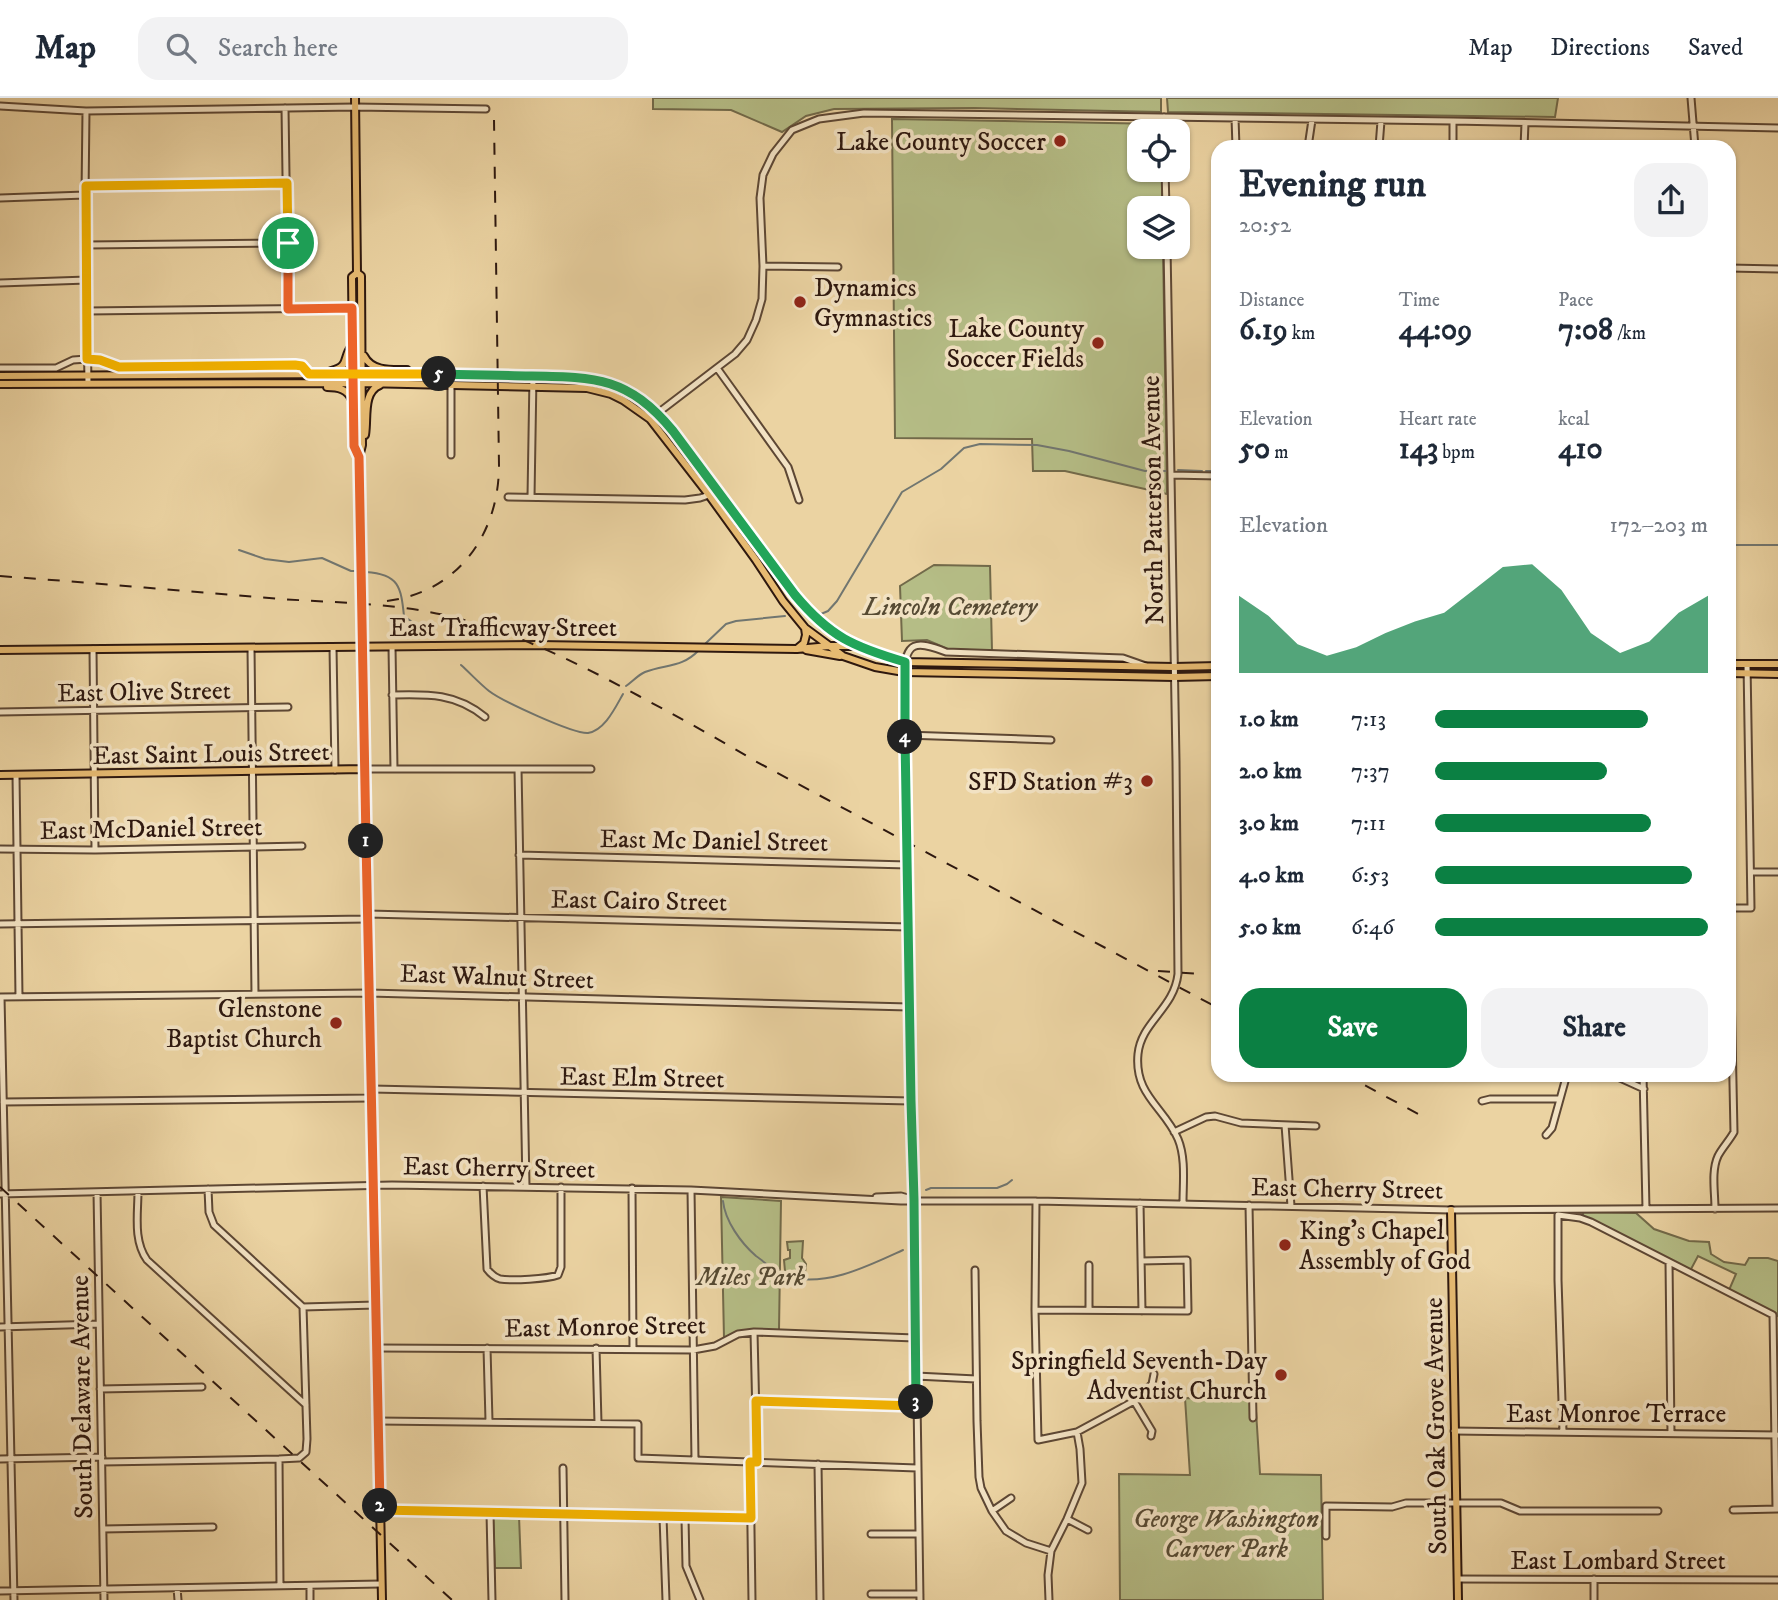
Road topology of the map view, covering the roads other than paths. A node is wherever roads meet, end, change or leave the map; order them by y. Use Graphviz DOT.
graph roads {
  1 [pos="355,98"];
  2 [pos="1690,98"];
  3 [pos="0,106"];
  4 [pos="355,107"];
  5 [pos="285,108"];
  6 [pos="486,109"];
  7 [pos="86,111"];
  8 [pos="1164,117"];
  9 [pos="1235,118"];
  10 [pos="1312,120"];
  11 [pos="1381,121"];
  12 [pos="1453,121"];
  13 [pos="1525,123"];
  14 [pos="1692,126"];
  15 [pos="1778,128"];
  16 [pos="1236,140"];
  17 [pos="1309,140"];
  18 [pos="1380,140"];
  19 [pos="1453,140"];
  20 [pos="1524,140"];
  21 [pos="1694,140"];
  22 [pos="287,183"];
  23 [pos="86,186"];
  24 [pos="85,195"];
  25 [pos="0,198"];
  26 [pos="288,243"];
  27 [pos="87,246"];
  28 [pos="1167,259"];
  29 [pos="763,266"];
  30 [pos="838,267"];
  31 [pos="1736,268"];
  32 [pos="1778,269"];
  33 [pos="357,273"];
  34 [pos="86,280"];
  35 [pos="0,283"];
  36 [pos="352,308"];
  37 [pos="288,309"];
  38 [pos="87,311"];
  39 [pos="352,346"];
  40 [pos="362,351"];
  41 [pos="87,359"];
  42 [pos="0,368"];
  43 [pos="717,368"];
  44 [pos="309,374"];
  45 [pos="319,374"];
  46 [pos="353,374"];
  47 [pos="362,374"];
  48 [pos="451,374"];
  49 [pos="88,375"];
  50 [pos="0,376"];
  51 [pos="533,376"];
  52 [pos="88,383"];
  53 [pos="256,383"];
  54 [pos="353,383"];
  55 [pos="362,383"];
  56 [pos="385,383"];
  57 [pos="0,384"];
  58 [pos="451,384"];
  59 [pos="533,385"];
  60 [pos="354,405"];
  61 [pos="658,413"];
  62 [pos="650,419"];
  63 [pos="362,444"];
  64 [pos="451,455"];
  65 [pos="359,457"];
  66 [pos="1171,475"];
  67 [pos="1211,475"];
  68 [pos="709,495"];
  69 [pos="508,497"];
  70 [pos="531,497"];
  71 [pos="799,500"];
  72 [pos="805,628"];
  73 [pos="829,646"];
  74 [pos="333,647"];
  75 [pos="392,647"];
  76 [pos="859,647"];
  77 [pos="251,648"];
  78 [pos="93,649"];
  79 [pos="797,649"];
  80 [pos="0,650"];
  81 [pos="843,656"];
  82 [pos="905,662"];
  83 [pos="1736,664"];
  84 [pos="1747,664"];
  85 [pos="1778,664"];
  86 [pos="1211,666"];
  87 [pos="1149,667"];
  88 [pos="1174,667"];
  89 [pos="904,672"];
  90 [pos="1736,673"];
  91 [pos="1747,673"];
  92 [pos="1778,674"];
  93 [pos="1211,676"];
  94 [pos="1174,677"];
  95 [pos="392,695"];
  96 [pos="288,707"];
  97 [pos="252,708"];
  98 [pos="94,711"];
  99 [pos="0,712"];
  100 [pos="485,717"];
  101 [pos="905,735"];
  102 [pos="1051,740"];
  103 [pos="591,768"];
  104 [pos="365,769"];
  105 [pos="394,769"];
  106 [pos="518,769"];
  107 [pos="335,770"];
  108 [pos="253,771"];
  109 [pos="94,774"];
  110 [pos="0,775"];
  111 [pos="16,775"];
  112 [pos="302,846"];
  113 [pos="254,847"];
  114 [pos="18,848"];
  115 [pos="0,849"];
  116 [pos="95,850"];
  117 [pos="519,855"];
  118 [pos="908,864"];
  119 [pos="1751,872"];
  120 [pos="1778,872"];
  121 [pos="1736,908"];
  122 [pos="368,917"];
  123 [pos="521,917"];
  124 [pos="255,921"];
  125 [pos="0,924"];
  126 [pos="18,924"];
  127 [pos="909,927"];
  128 [pos="369,993"];
  129 [pos="255,994"];
  130 [pos="522,996"];
  131 [pos="1,997"];
  132 [pos="19,997"];
  133 [pos="909,1007"];
  134 [pos="1564,1082"];
  135 [pos="1629,1082"];
  136 [pos="1644,1082"];
  137 [pos="1733,1082"];
  138 [pos="372,1089"];
  139 [pos="1644,1089"];
  140 [pos="524,1093"];
  141 [pos="372,1098"];
  142 [pos="1559,1099"];
  143 [pos="911,1101"];
  144 [pos="1482,1101"];
  145 [pos="2,1102"];
  146 [pos="1285,1125"];
  147 [pos="1316,1126"];
  148 [pos="1174,1132"];
  149 [pos="1546,1135"];
  150 [pos="374,1185"];
  151 [pos="483,1186"];
  152 [pos="526,1186"];
  153 [pos="561,1187"];
  154 [pos="632,1188"];
  155 [pos="208,1189"];
  156 [pos="691,1190"];
  157 [pos="138,1191"];
  158 [pos="97,1192"];
  159 [pos="3,1194"];
  160 [pos="914,1200"];
  161 [pos="1036,1201"];
  162 [pos="1140,1203"];
  163 [pos="1183,1203"];
  164 [pos="1249,1205"];
  165 [pos="1292,1206"];
  166 [pos="1778,1208"];
  167 [pos="1646,1209"];
  168 [pos="1715,1209"];
  169 [pos="1451,1210"];
  170 [pos="1558,1212"];
  171 [pos="1141,1261"];
  172 [pos="1669,1262"];
  173 [pos="1089,1265"];
  174 [pos="975,1270"];
  175 [pos="376,1305"];
  176 [pos="303,1307"];
  177 [pos="1035,1310"];
  178 [pos="1089,1310"];
  179 [pos="1142,1311"];
  180 [pos="99,1324"];
  181 [pos="9,1326"];
  182 [pos="0,1327"];
  183 [pos="754,1332"];
  184 [pos="915,1338"];
  185 [pos="377,1348"];
  186 [pos="487,1348"];
  187 [pos="596,1348"];
  188 [pos="633,1348"];
  189 [pos="693,1350"];
  190 [pos="1776,1366"];
  191 [pos="1154,1374"];
  192 [pos="916,1377"];
  193 [pos="976,1379"];
  194 [pos="202,1387"];
  195 [pos="100,1389"];
  196 [pos="756,1401"];
  197 [pos="1133,1401"];
  198 [pos="306,1405"];
  199 [pos="916,1406"];
  200 [pos="1253,1418"];
  201 [pos="378,1421"];
  202 [pos="489,1421"];
  203 [pos="598,1423"];
  204 [pos="1077,1432"];
  205 [pos="1454,1432"];
  206 [pos="1563,1432"];
  207 [pos="1671,1433"];
  208 [pos="1777,1434"];
  209 [pos="1151,1436"];
  210 [pos="0,1459"];
  211 [pos="11,1459"];
  212 [pos="102,1459"];
  213 [pos="279,1459"];
  214 [pos="695,1460"];
  215 [pos="754,1462"];
  216 [pos="818,1464"];
  217 [pos="563,1468"];
  218 [pos="917,1468"];
  219 [pos="1011,1498"];
  220 [pos="1456,1503"];
  221 [pos="1777,1509"];
  222 [pos="380,1510"];
  223 [pos="1733,1510"];
  224 [pos="992,1511"];
  225 [pos="1658,1511"];
  226 [pos="490,1513"];
  227 [pos="564,1514"];
  228 [pos="663,1517"];
  229 [pos="685,1518"];
  230 [pos="751,1518"];
  231 [pos="1067,1519"];
  232 [pos="213,1527"];
  233 [pos="103,1530"];
  234 [pos="1088,1530"];
  235 [pos="871,1534"];
  236 [pos="918,1534"];
  237 [pos="1326,1536"];
  238 [pos="1051,1551"];
  239 [pos="1458,1578"];
  240 [pos="1594,1579"];
  241 [pos="1778,1580"];
  242 [pos="381,1584"];
  243 [pos="280,1586"];
  244 [pos="310,1586"];
  245 [pos="177,1588"];
  246 [pos="104,1590"];
  247 [pos="0,1591"];
  248 [pos="14,1591"];
  249 [pos="872,1594"];
  250 [pos="920,1597"];
  251 [pos="14,1600"];
  252 [pos="104,1600"];
  253 [pos="178,1600"];
  254 [pos="310,1600"];
  255 [pos="382,1600"];
  256 [pos="492,1600"];
  257 [pos="565,1600"];
  258 [pos="666,1600"];
  259 [pos="701,1600"];
  260 [pos="752,1600"];
  261 [pos="820,1600"];
  262 [pos="1049,1600"];
  263 [pos="1458,1600"];
  264 [pos="1594,1600"];
  1 -- 4 [label="main road"];
  2 -- 14 [label="street"];
  3 -- 7 [label="street"];
  4 -- 5 [label="street"];
  4 -- 6 [label="street"];
  4 -- 33 [label="main road"];
  5 -- 7 [label="street"];
  5 -- 22 [label="street"];
  7 -- 23 [label="street"];
  8 -- 9 [label="street"];
  8 -- 29 [label="street"];
  9 -- 10 [label="street"];
  9 -- 16 [label="street"];
  10 -- 11 [label="street"];
  10 -- 17 [label="street"];
  11 -- 12 [label="street"];
  11 -- 18 [label="street"];
  12 -- 13 [label="street"];
  12 -- 19 [label="street"];
  13 -- 14 [label="street"];
  13 -- 20 [label="street"];
  14 -- 15 [label="street"];
  14 -- 21 [label="street"];
  22 -- 23 [label="street"];
  22 -- 26 [label="street"];
  23 -- 24 [label="street"];
  24 -- 25 [label="street"];
  24 -- 27 [label="street"];
  26 -- 27 [label="street"];
  26 -- 37 [label="street"];
  27 -- 34 [label="street"];
  28 -- 66 [label="street, North Patterson Avenue"];
  29 -- 30 [label="street"];
  29 -- 43 [label="street"];
  31 -- 32 [label="street"];
  33 -- 36 [label="main road"];
  33 -- 40 [label="main road"];
  34 -- 35 [label="street"];
  34 -- 38 [label="street"];
  36 -- 37 [label="street"];
  36 -- 39 [label="main road"];
  37 -- 38 [label="street"];
  38 -- 41 [label="street"];
  39 -- 45 [label="main road"];
  39 -- 46 [label="main road"];
  40 -- 47 [label="main road"];
  40 -- 48 [label="main road"];
  41 -- 42 [label="street"];
  41 -- 44 [label="street"];
  41 -- 49 [label="street"];
  43 -- 61 [label="street"];
  43 -- 71 [label="street"];
  44 -- 45 [label="main road"];
  44 -- 49 [label="main road"];
  45 -- 46 [label="main road"];
  46 -- 47 [label="main road"];
  46 -- 54 [label="main road"];
  47 -- 48 [label="main road"];
  47 -- 55 [label="main road"];
  48 -- 51 [label="main road"];
  48 -- 58 [label="street"];
  49 -- 50 [label="main road"];
  49 -- 52 [label="street"];
  51 -- 59 [label="street"];
  51 -- 61 [label="main road"];
  52 -- 53 [label="main road"];
  52 -- 57 [label="main road"];
  53 -- 54 [label="main road"];
  53 -- 60 [label="main road"];
  54 -- 55 [label="main road"];
  54 -- 60 [label="main road"];
  55 -- 56 [label="main road"];
  55 -- 63 [label="main road"];
  56 -- 58 [label="main road"];
  56 -- 63 [label="main road"];
  58 -- 59 [label="main road"];
  58 -- 64 [label="street"];
  59 -- 62 [label="main road"];
  59 -- 70 [label="street"];
  60 -- 65 [label="main road"];
  61 -- 62 [label="street"];
  61 -- 76 [label="main road"];
  62 -- 68 [label="main road"];
  63 -- 65 [label="main road"];
  65 -- 104 [label="main road, bridge"];
  66 -- 67 [label="street"];
  66 -- 88 [label="street, North Patterson Avenue"];
  68 -- 70 [label="street"];
  68 -- 72 [label="main road"];
  69 -- 70 [label="street"];
  72 -- 73 [label="main road"];
  72 -- 79 [label="main road"];
  73 -- 76 [label="main road, East Trafficway Street"];
  73 -- 79 [label="main road, East Trafficway Street"];
  73 -- 81 [label="main road"];
  74 -- 75 [label="main road, East Trafficway Street"];
  74 -- 77 [label="main road, East Trafficway Street"];
  74 -- 107 [label="street"];
  75 -- 79 [label="main road, East Trafficway Street"];
  75 -- 95 [label="street"];
  76 -- 82 [label="main road"];
  77 -- 78 [label="main road, East Trafficway Street"];
  77 -- 97 [label="street"];
  78 -- 80 [label="main road, East Trafficway Street"];
  78 -- 98 [label="street"];
  79 -- 81 [label="main road, East Trafficway Street"];
  81 -- 89 [label="main road"];
  82 -- 87 [label="main road"];
  82 -- 87 [label="street"];
  82 -- 89 [label="street"];
  83 -- 84 [label="main road"];
  84 -- 85 [label="main road"];
  84 -- 91 [label="street"];
  86 -- 88 [label="main road"];
  87 -- 88 [label="main road"];
  88 -- 94 [label="street, North Patterson Avenue"];
  89 -- 94 [label="main road"];
  89 -- 101 [label="street"];
  90 -- 91 [label="main road"];
  91 -- 92 [label="main road"];
  91 -- 119 [label="street"];
  93 -- 94 [label="main road"];
  94 -- 148 [label="street, North Patterson Avenue"];
  95 -- 100 [label="street"];
  95 -- 105 [label="street"];
  96 -- 97 [label="street, East Olive Street"];
  97 -- 98 [label="street, East Olive Street"];
  97 -- 108 [label="street"];
  98 -- 99 [label="street, East Olive Street"];
  98 -- 109 [label="street"];
  101 -- 102 [label="street"];
  101 -- 118 [label="street"];
  103 -- 106 [label="street, East Saint Louis Street"];
  104 -- 105 [label="street, East Saint Louis Street"];
  104 -- 107 [label="main road, East Saint Louis Street"];
  104 -- 122 [label="main road"];
  105 -- 106 [label="street, East Saint Louis Street"];
  106 -- 117 [label="street"];
  107 -- 108 [label="main road, East Saint Louis Street"];
  108 -- 109 [label="main road, East Saint Louis Street"];
  108 -- 113 [label="street"];
  109 -- 111 [label="main road, East Saint Louis Street"];
  109 -- 116 [label="street"];
  110 -- 111 [label="main road, East Saint Louis Street"];
  111 -- 114 [label="street"];
  112 -- 113 [label="street, East McDaniel Street"];
  113 -- 116 [label="street, East McDaniel Street"];
  113 -- 124 [label="street"];
  114 -- 115 [label="street, East McDaniel Street"];
  114 -- 116 [label="street, East McDaniel Street"];
  114 -- 126 [label="street"];
  117 -- 118 [label="street, East Mc Daniel Street"];
  117 -- 123 [label="street"];
  118 -- 127 [label="street"];
  119 -- 120 [label="street"];
  119 -- 121 [label="street"];
  122 -- 123 [label="street, East Cairo Street"];
  122 -- 124 [label="street, East Cairo Street"];
  122 -- 128 [label="main road"];
  123 -- 127 [label="street, East Cairo Street"];
  123 -- 130 [label="street"];
  124 -- 126 [label="street, East Cairo Street"];
  124 -- 129 [label="street"];
  125 -- 126 [label="street, East Cairo Street"];
  126 -- 132 [label="street"];
  127 -- 133 [label="street"];
  128 -- 129 [label="street, East Walnut Street"];
  128 -- 130 [label="street, East Walnut Street"];
  128 -- 138 [label="main road"];
  129 -- 132 [label="street, East Walnut Street"];
  130 -- 133 [label="street, East Walnut Street"];
  130 -- 140 [label="street"];
  131 -- 132 [label="street, East Walnut Street"];
  131 -- 145 [label="street"];
  133 -- 143 [label="street"];
  134 -- 142 [label="street"];
  135 -- 139 [label="street"];
  136 -- 139 [label="street"];
  137 -- 168 [label="street"];
  138 -- 140 [label="street, East Elm Street"];
  138 -- 141 [label="main road"];
  139 -- 167 [label="street"];
  140 -- 143 [label="street, East Elm Street"];
  140 -- 152 [label="street"];
  141 -- 145 [label="street"];
  141 -- 150 [label="main road"];
  142 -- 144 [label="street"];
  142 -- 149 [label="street"];
  143 -- 160 [label="street"];
  145 -- 159 [label="street"];
  146 -- 147 [label="street"];
  146 -- 148 [label="street"];
  146 -- 165 [label="street"];
  148 -- 163 [label="street"];
  150 -- 151 [label="street, East Cherry Street"];
  150 -- 155 [label="street, East Cherry Street"];
  150 -- 175 [label="main road"];
  151 -- 152 [label="street, East Cherry Street"];
  151 -- 153 [label="street"];
  152 -- 153 [label="street, East Cherry Street"];
  153 -- 154 [label="street, East Cherry Street"];
  154 -- 156 [label="street, East Cherry Street"];
  154 -- 188 [label="street"];
  155 -- 157 [label="street, East Cherry Street"];
  155 -- 176 [label="street"];
  156 -- 160 [label="street, East Cherry Street"];
  156 -- 189 [label="street"];
  157 -- 158 [label="street, East Cherry Street"];
  157 -- 198 [label="street"];
  158 -- 159 [label="street, East Cherry Street"];
  158 -- 180 [label="street, South Delaware Avenue"];
  159 -- 181 [label="street"];
  160 -- 161 [label="street, East Cherry Street"];
  160 -- 184 [label="street"];
  161 -- 162 [label="street, East Cherry Street"];
  161 -- 177 [label="street"];
  162 -- 163 [label="street, East Cherry Street"];
  162 -- 171 [label="street"];
  163 -- 164 [label="street, East Cherry Street"];
  164 -- 165 [label="street, East Cherry Street"];
  164 -- 200 [label="street"];
  165 -- 169 [label="street, East Cherry Street"];
  166 -- 168 [label="street, East Cherry Street"];
  167 -- 168 [label="street, East Cherry Street"];
  167 -- 170 [label="street, East Cherry Street"];
  169 -- 170 [label="street, East Cherry Street"];
  169 -- 205 [label="main road, South Oak Grove Avenue"];
  170 -- 172 [label="street"];
  170 -- 206 [label="street"];
  171 -- 179 [label="street"];
  171 -- 179 [label="street"];
  172 -- 190 [label="street"];
  172 -- 207 [label="street"];
  173 -- 178 [label="street"];
  174 -- 193 [label="street"];
  175 -- 176 [label="street"];
  175 -- 185 [label="main road"];
  176 -- 198 [label="street"];
  177 -- 178 [label="street"];
  177 -- 204 [label="street"];
  178 -- 179 [label="street"];
  180 -- 181 [label="street"];
  180 -- 195 [label="street, South Delaware Avenue"];
  181 -- 182 [label="street"];
  181 -- 211 [label="street"];
  183 -- 184 [label="street, East Monroe Street"];
  183 -- 189 [label="street, East Monroe Street"];
  183 -- 196 [label="street"];
  184 -- 192 [label="street"];
  185 -- 186 [label="street, East Monroe Street"];
  185 -- 201 [label="main road"];
  186 -- 187 [label="street, East Monroe Street"];
  186 -- 202 [label="street"];
  187 -- 188 [label="street, East Monroe Street"];
  187 -- 203 [label="street"];
  188 -- 189 [label="street, East Monroe Street"];
  189 -- 214 [label="street"];
  190 -- 208 [label="street"];
  191 -- 197 [label="street"];
  192 -- 193 [label="street"];
  192 -- 199 [label="street"];
  193 -- 224 [label="street"];
  194 -- 195 [label="street"];
  195 -- 212 [label="street, South Delaware Avenue"];
  196 -- 199 [label="street"];
  196 -- 215 [label="street"];
  197 -- 204 [label="street"];
  197 -- 209 [label="street"];
  198 -- 213 [label="street"];
  199 -- 218 [label="street"];
  201 -- 202 [label="street"];
  201 -- 222 [label="main road"];
  202 -- 203 [label="street"];
  203 -- 214 [label="street"];
  204 -- 231 [label="street"];
  205 -- 206 [label="street, East Monroe Terrace"];
  205 -- 220 [label="main road, South Oak Grove Avenue"];
  206 -- 207 [label="street, East Monroe Terrace"];
  207 -- 208 [label="street, East Monroe Terrace"];
  208 -- 221 [label="street"];
  210 -- 211 [label="street"];
  211 -- 212 [label="street"];
  211 -- 248 [label="street"];
  212 -- 213 [label="street"];
  212 -- 233 [label="street, South Delaware Avenue"];
  213 -- 243 [label="street"];
  214 -- 215 [label="street"];
  215 -- 216 [label="street"];
  215 -- 230 [label="street"];
  216 -- 218 [label="street"];
  216 -- 261 [label="street"];
  217 -- 227 [label="street"];
  218 -- 236 [label="street"];
  219 -- 224 [label="street"];
  220 -- 225 [label="street"];
  220 -- 237 [label="street"];
  220 -- 239 [label="main road, South Oak Grove Avenue"];
  221 -- 223 [label="street"];
  222 -- 226 [label="street"];
  222 -- 242 [label="main road"];
  224 -- 238 [label="street"];
  226 -- 227 [label="street"];
  226 -- 256 [label="street"];
  227 -- 228 [label="street"];
  227 -- 257 [label="street"];
  228 -- 229 [label="street"];
  228 -- 258 [label="street"];
  229 -- 230 [label="street"];
  229 -- 259 [label="street"];
  230 -- 260 [label="street"];
  231 -- 234 [label="street"];
  231 -- 238 [label="street"];
  232 -- 233 [label="street"];
  233 -- 246 [label="street, South Delaware Avenue"];
  235 -- 236 [label="street"];
  236 -- 250 [label="street"];
  238 -- 262 [label="street"];
  239 -- 240 [label="street, East Lombard Street"];
  239 -- 263 [label="main road, South Oak Grove Avenue"];
  240 -- 241 [label="street, East Lombard Street"];
  240 -- 264 [label="street"];
  242 -- 244 [label="street"];
  242 -- 255 [label="main road"];
  243 -- 244 [label="street"];
  243 -- 245 [label="street"];
  244 -- 254 [label="street"];
  245 -- 246 [label="street"];
  245 -- 253 [label="street"];
  246 -- 248 [label="street"];
  246 -- 252 [label="street, South Delaware Avenue"];
  247 -- 248 [label="street"];
  248 -- 251 [label="street"];
  249 -- 250 [label="street"];
}
